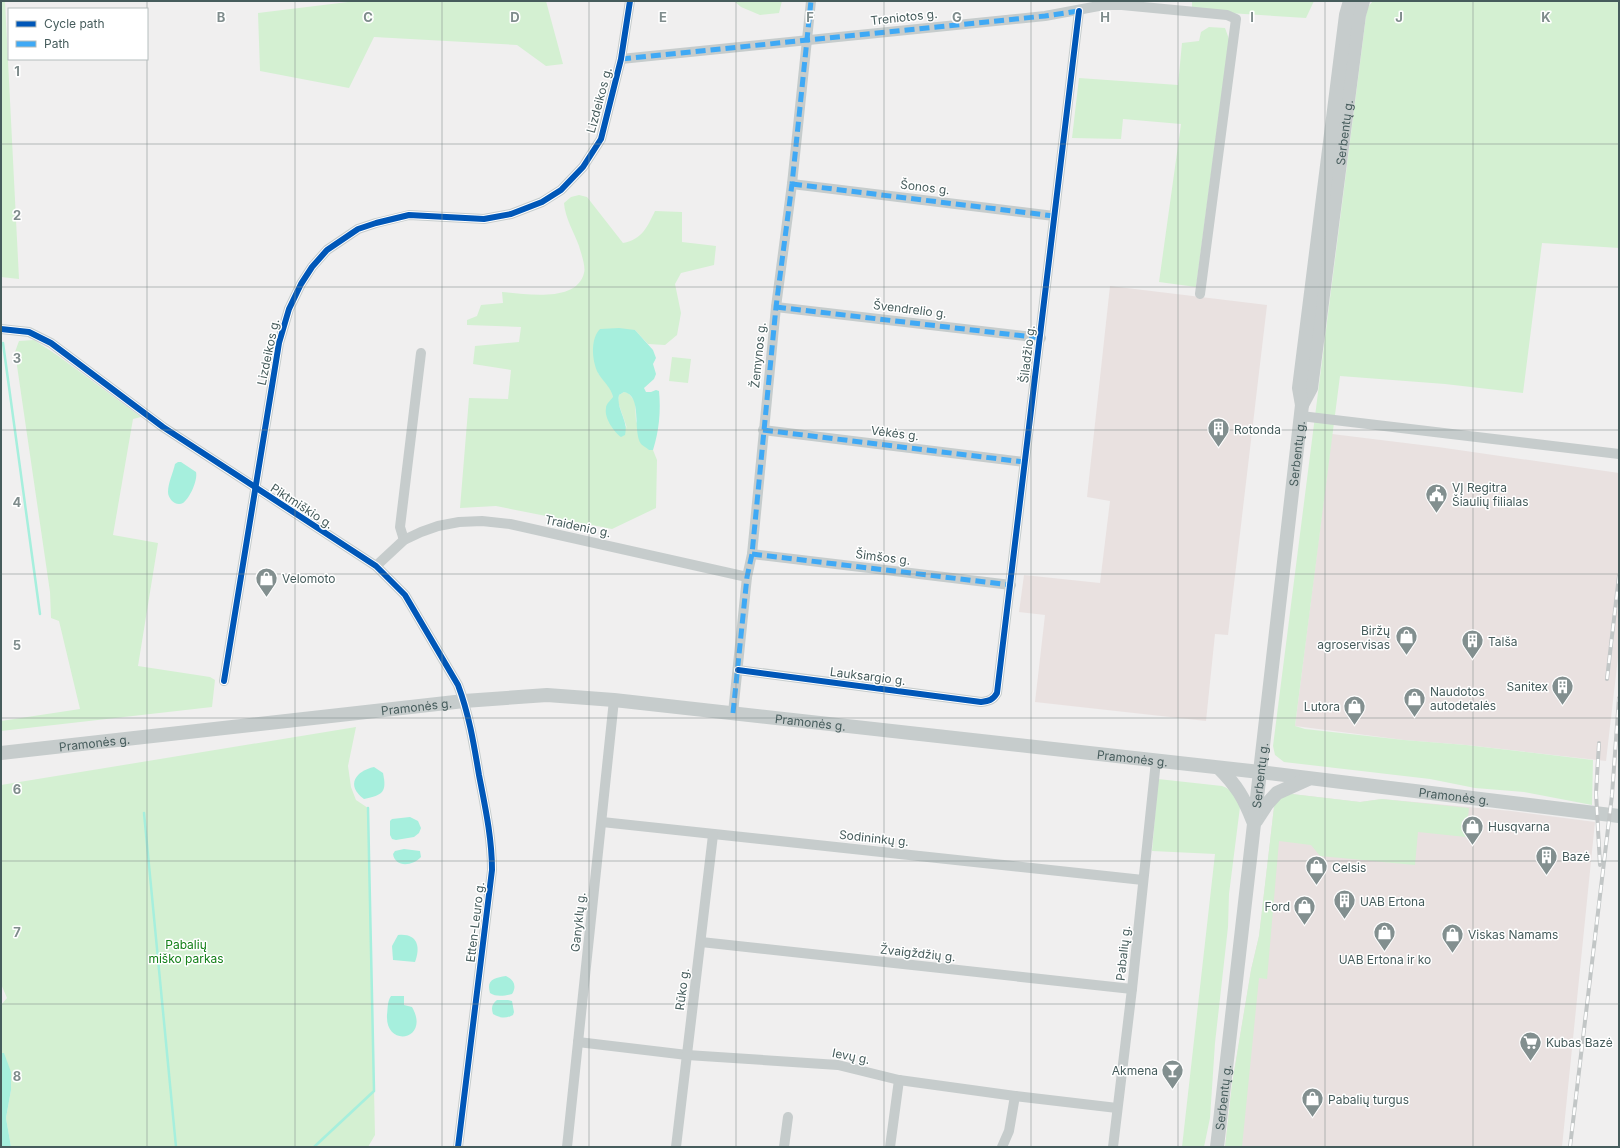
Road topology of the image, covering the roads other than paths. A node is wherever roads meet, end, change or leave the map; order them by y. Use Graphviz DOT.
graph roads {
  1 [pos="630,1"];
  2 [pos="811,1"];
  3 [pos="1350,1"];
  4 [pos="1363,1"];
  5 [pos="1079,11"];
  6 [pos="807,40"];
  7 [pos="621,59"];
  8 [pos="792,184"];
  9 [pos="1054,216"];
  10 [pos="1200,294"];
  11 [pos="776,307"];
  12 [pos="1,329"];
  13 [pos="1041,338"];
  14 [pos="421,353"];
  15 [pos="1301,410"];
  16 [pos="763,430"];
  17 [pos="1619,454"];
  18 [pos="1024,462"];
  19 [pos="255,488"];
  20 [pos="404,540"];
  21 [pos="752,554"];
  22 [pos="376,566"];
  23 [pos="746,577"];
  24 [pos="1011,585"];
  25 [pos="738,670"];
  26 [pos="224,681"];
  27 [pos="994,698"];
  28 [pos="464,700"];
  29 [pos="614,700"];
  30 [pos="733,713"];
  31 [pos="1,752"];
  32 [pos="1156,761"];
  33 [pos="1219,768"];
  34 [pos="1260,772"];
  35 [pos="1308,778"];
  36 [pos="1619,816"];
  37 [pos="602,822"];
  38 [pos="1254,825"];
  39 [pos="713,835"];
  40 [pos="1143,880"];
  41 [pos="701,942"];
  42 [pos="1132,990"];
  43 [pos="578,1042"];
  44 [pos="687,1055"];
  45 [pos="899,1080"];
  46 [pos="1015,1096"];
  47 [pos="1117,1108"];
  48 [pos="788,1117"];
  49 [pos="458,1147"];
  50 [pos="566,1147"];
  51 [pos="676,1147"];
  52 [pos="784,1147"];
  53 [pos="890,1147"];
  54 [pos="1002,1147"];
  55 [pos="1113,1147"];
  56 [pos="1216,1147"];
  1 -- 7 [label="street, Lizdeikos g."];
  2 -- 6 [label="street, Žemynos g."];
  3 -- 15 [label="main road, Serbentų g."];
  4 -- 15 [label="main road, Serbentų g."];
  5 -- 6 [label="street, Treniotos g."];
  5 -- 9 [label="street, Šiladžio g."];
  5 -- 10 [label="street, Treniotos g."];
  6 -- 7 [label="street, Treniotos g."];
  6 -- 8 [label="street, Žemynos g."];
  7 -- 19 [label="street, Lizdeikos g."];
  8 -- 9 [label="street, Šonos g."];
  8 -- 11 [label="street, Žemynos g."];
  9 -- 13 [label="street, Šiladžio g."];
  11 -- 13 [label="street, Švendrelio g."];
  11 -- 16 [label="street, Žemynos g."];
  12 -- 19 [label="street, Piktmiškio g."];
  13 -- 18 [label="street, Šiladžio g."];
  14 -- 20 [label="street"];
  15 -- 17 [label="street"];
  15 -- 34 [label="main road, Serbentų g."];
  16 -- 18 [label="street, Vėkės g."];
  16 -- 21 [label="street, Žemynos g."];
  18 -- 24 [label="street, Šiladžio g."];
  19 -- 22 [label="street, Piktmiškio g."];
  19 -- 26 [label="street, Lizdeikos g."];
  20 -- 22 [label="street, Traidenio g."];
  20 -- 23 [label="street, Traidenio g."];
  21 -- 23 [label="street, Žemynos g."];
  21 -- 24 [label="street, Šimšos g."];
  22 -- 28 [label="street, Piktmiškio g."];
  23 -- 25 [label="street, Žemynos g."];
  24 -- 27 [label="street, Šiladžio g."];
  25 -- 27 [label="street, Lauksargio g."];
  25 -- 30 [label="street, Žemynos g."];
  28 -- 29 [label="main road, Pramonės g."];
  28 -- 31 [label="main road, Pramonės g."];
  28 -- 49 [label="street, Etten-Leuro g."];
  29 -- 30 [label="main road, Pramonės g."];
  29 -- 37 [label="street, Ganyklų g."];
  30 -- 32 [label="main road, Pramonės g."];
  32 -- 33 [label="main road, Pramonės g."];
  32 -- 40 [label="street, Pabalių g."];
  33 -- 34 [label="main road, Pramonės g."];
  33 -- 38 [label="main road"];
  34 -- 35 [label="main road, Pramonės g."];
  34 -- 38 [label="main road, Serbentų g."];
  35 -- 36 [label="main road, Pramonės g."];
  35 -- 38 [label="main road"];
  37 -- 39 [label="street, Sodininkų g."];
  37 -- 43 [label="street, Ganyklų g."];
  38 -- 56 [label="main road, Serbentų g."];
  39 -- 40 [label="street, Sodininkų g."];
  39 -- 41 [label="street, Rūko g."];
  40 -- 42 [label="street, Pabalių g."];
  41 -- 42 [label="street, Žvaigždžių g."];
  41 -- 44 [label="street, Rūko g."];
  42 -- 47 [label="street, Pabalių g."];
  43 -- 44 [label="street, Ievų g."];
  43 -- 50 [label="street, Ganyklų g."];
  44 -- 45 [label="street, Ievų g."];
  44 -- 51 [label="street, Rūko g."];
  45 -- 46 [label="street, Ievų g."];
  45 -- 53 [label="street"];
  46 -- 47 [label="street, Ievų g."];
  46 -- 54 [label="street"];
  47 -- 55 [label="street, Pabalių g."];
  48 -- 52 [label="street"];
}
